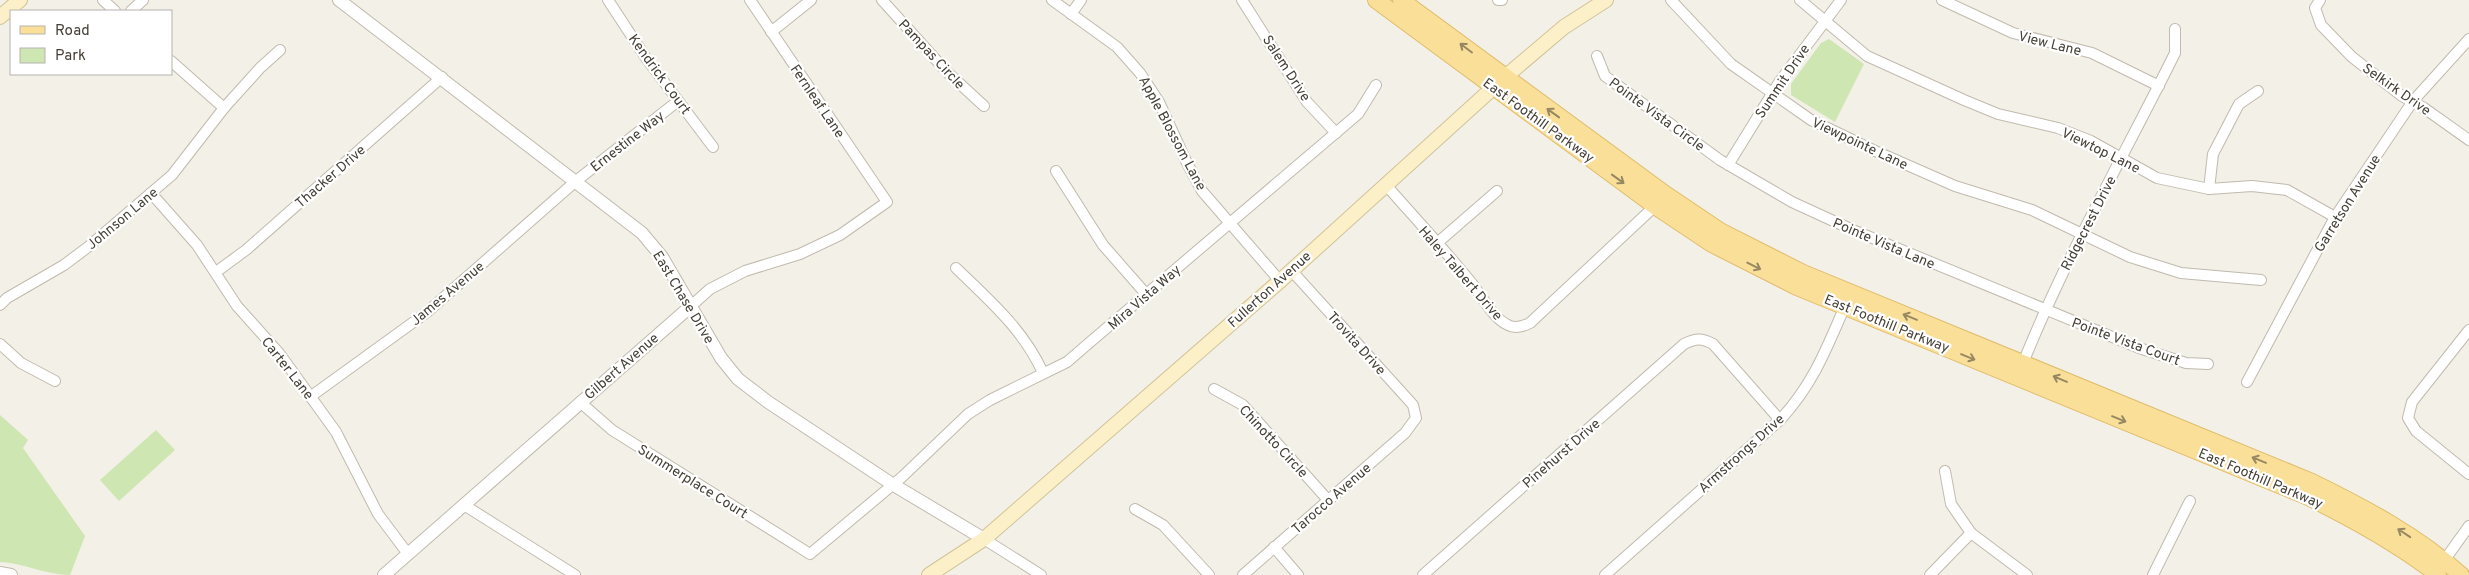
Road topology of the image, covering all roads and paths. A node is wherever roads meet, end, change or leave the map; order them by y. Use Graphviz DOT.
graph roads {
  1 [pos="20,0"];
  2 [pos="103,0"];
  3 [pos="143,0"];
  4 [pos="608,0"];
  5 [pos="750,0"];
  6 [pos="811,0"];
  7 [pos="882,0"];
  8 [pos="1052,0"];
  9 [pos="1081,0"];
  10 [pos="1242,0"];
  11 [pos="1376,0"];
  12 [pos="1401,0"];
  13 [pos="1606,0"];
  14 [pos="1671,0"];
  15 [pos="1800,0"];
  16 [pos="1841,0"];
  17 [pos="1942,0"];
  18 [pos="347,2"];
  19 [pos="2318,4"];
  20 [pos="114,10"];
  21 [pos="132,10"];
  22 [pos="1071,14"];
  23 [pos="0,17"];
  24 [pos="1824,21"];
  25 [pos="2175,29"];
  26 [pos="771,32"];
  27 [pos="2469,39"];
  28 [pos="280,50"];
  29 [pos="1597,56"];
  30 [pos="172,62"];
  31 [pos="442,77"];
  32 [pos="1499,82"];
  33 [pos="1376,85"];
  34 [pos="2159,86"];
  35 [pos="2258,91"];
  36 [pos="1772,93"];
  37 [pos="678,101"];
  38 [pos="2413,101"];
  39 [pos="984,106"];
  40 [pos="224,108"];
  41 [pos="1336,133"];
  42 [pos="2469,140"];
  43 [pos="712,147"];
  44 [pos="2121,158"];
  45 [pos="1728,165"];
  46 [pos="1056,171"];
  47 [pos="576,181"];
  48 [pos="1386,184"];
  49 [pos="2209,188"];
  50 [pos="1497,191"];
  51 [pos="151,193"];
  52 [pos="887,202"];
  53 [pos="1655,206"];
  54 [pos="2335,217"];
  55 [pos="1230,222"];
  56 [pos="2082,233"];
  57 [pos="1436,244"];
  58 [pos="956,268"];
  59 [pos="1291,270"];
  60 [pos="216,272"];
  61 [pos="2261,280"];
  62 [pos="1280,281"];
  63 [pos="1146,294"];
  64 [pos="0,305"];
  65 [pos="691,306"];
  66 [pos="1844,306"];
  67 [pos="2045,310"];
  68 [pos="2469,330"];
  69 [pos="0,344"];
  70 [pos="2023,363"];
  71 [pos="2208,364"];
  72 [pos="1044,373"];
  73 [pos="56,381"];
  74 [pos="2247,382"];
  75 [pos="1214,389"];
  76 [pos="310,397"];
  77 [pos="580,402"];
  78 [pos="1416,418"];
  79 [pos="1780,420"];
  80 [pos="1945,471"];
  81 [pos="2469,474"];
  82 [pos="892,484"];
  83 [pos="1328,500"];
  84 [pos="2190,501"];
  85 [pos="464,505"];
  86 [pos="1135,509"];
  87 [pos="2469,526"];
  88 [pos="1971,534"];
  89 [pos="984,539"];
  90 [pos="1274,547"];
  91 [pos="408,554"];
  92 [pos="810,554"];
  93 [pos="2437,571"];
  94 [pos="0,573"];
  95 [pos="11,575"];
  96 [pos="384,575"];
  97 [pos="575,575"];
  98 [pos="929,575"];
  99 [pos="1041,575"];
  100 [pos="1208,575"];
  101 [pos="1243,575"];
  102 [pos="1298,575"];
  103 [pos="1423,575"];
  104 [pos="1605,575"];
  105 [pos="1930,575"];
  106 [pos="2027,575"];
  107 [pos="2153,575"];
  108 [pos="2461,575"];
  1 -- 23 [label="main road"];
  2 -- 20 [label="street"];
  3 -- 21 [label="street"];
  4 -- 37 [label="street, Kendrick Court"];
  5 -- 26 [label="street, Fernleaf Lane"];
  6 -- 26 [label="street"];
  7 -- 39 [label="street, Pampas Circle"];
  8 -- 22 [label="street, Apple Blossom Lane"];
  9 -- 22 [label="street"];
  10 -- 41 [label="street, Salem Drive"];
  11 -- 32 [label="main road, East Foothill Parkway"];
  32 -- 12 [label="main road, East Foothill Parkway, one-way"];
  13 -- 32 [label="main road, Fullerton Avenue"];
  14 -- 36 [label="street, Viewpointe Lane"];
  15 -- 24 [label="street, Viewtop Lane"];
  16 -- 24 [label="street, Summit Drive"];
  17 -- 34 [label="street, View Lane"];
  18 -- 31 [label="street, East Chase Drive"];
  19 -- 38 [label="street, Selkirk Drive"];
  22 -- 55 [label="street, Apple Blossom Lane"];
  24 -- 36 [label="street, Summit Drive"];
  24 -- 44 [label="street, Viewtop Lane"];
  25 -- 34 [label="street, Ridgecrest Drive"];
  26 -- 52 [label="street, Fernleaf Lane"];
  27 -- 38 [label="street, Garretson Avenue"];
  28 -- 40 [label="street, Johnson Lane"];
  29 -- 45 [label="street, Pointe Vista Circle"];
  30 -- 40 [label="street"];
  31 -- 47 [label="street, East Chase Drive"];
  31 -- 60 [label="street, Thacker Drive"];
  32 -- 48 [label="main road, Fullerton Avenue"];
  32 -- 53 [label="main road, East Foothill Parkway, one-way"];
  70 -- 32 [label="main road, East Foothill Parkway, one-way"];
  33 -- 41 [label="street, Mira Vista Way"];
  34 -- 44 [label="street, Ridgecrest Drive"];
  35 -- 49 [label="street"];
  36 -- 45 [label="street, Summit Drive"];
  36 -- 56 [label="street, Viewpointe Lane"];
  37 -- 43 [label="street, Kendrick Court"];
  37 -- 47 [label="street, Ernestine Way"];
  38 -- 42 [label="street, Selkirk Drive"];
  38 -- 54 [label="street, Garretson Avenue"];
  40 -- 51 [label="street, Johnson Lane"];
  41 -- 55 [label="street, Mira Vista Way"];
  44 -- 49 [label="street, Viewtop Lane"];
  44 -- 56 [label="street, Ridgecrest Drive"];
  45 -- 67 [label="street, Pointe Vista Lane"];
  46 -- 63 [label="street"];
  47 -- 65 [label="street, East Chase Drive"];
  47 -- 76 [label="street, James Avenue"];
  48 -- 57 [label="street, Haley Talbert Drive"];
  48 -- 59 [label="main road, Fullerton Avenue"];
  49 -- 54 [label="street, Viewtop Lane"];
  50 -- 57 [label="street"];
  51 -- 60 [label="street, Carter Lane"];
  51 -- 64 [label="street, Johnson Lane"];
  52 -- 65 [label="street, Gilbert Avenue"];
  53 -- 57 [label="street, Haley Talbert Drive"];
  53 -- 66 [label="main road, East Foothill Parkway, one-way"];
  54 -- 74 [label="street, Garretson Avenue"];
  55 -- 62 [label="street, Apple Blossom Lane"];
  55 -- 63 [label="street, Mira Vista Way"];
  56 -- 61 [label="street, Viewpointe Lane"];
  56 -- 67 [label="street, Ridgecrest Drive"];
  58 -- 72 [label="street"];
  59 -- 62 [label="main road, Fullerton Avenue"];
  59 -- 78 [label="street, Trovita Drive"];
  60 -- 76 [label="street, Carter Lane"];
  62 -- 89 [label="main road, Fullerton Avenue"];
  63 -- 72 [label="street, Mira Vista Way"];
  65 -- 77 [label="street, Gilbert Avenue"];
  65 -- 82 [label="street, East Chase Drive"];
  66 -- 79 [label="street, Armstrongs Drive"];
  66 -- 93 [label="main road, East Foothill Parkway, one-way"];
  67 -- 70 [label="street, Ridgecrest Drive"];
  67 -- 71 [label="street, Pointe Vista Court"];
  68 -- 81 [label="street"];
  69 -- 73 [label="street"];
  93 -- 70 [label="main road, East Foothill Parkway, one-way"];
  72 -- 82 [label="street, Mira Vista Way"];
  75 -- 83 [label="street, Chinotto Circle"];
  76 -- 91 [label="street, Carter Lane"];
  77 -- 85 [label="street, Gilbert Avenue"];
  77 -- 92 [label="street, Summerplace Court"];
  78 -- 83 [label="street, Tarocco Avenue"];
  79 -- 103 [label="street, Pinehurst Drive"];
  79 -- 104 [label="street, Armstrongs Drive"];
  80 -- 88 [label="street"];
  82 -- 89 [label="street, East Chase Drive"];
  82 -- 92 [label="street, Mira Vista Way"];
  83 -- 90 [label="street, Tarocco Avenue"];
  84 -- 107 [label="street"];
  85 -- 91 [label="street, Gilbert Avenue"];
  85 -- 97 [label="street"];
  86 -- 100 [label="street"];
  87 -- 93 [label="street"];
  88 -- 105 [label="street"];
  88 -- 106 [label="street"];
  89 -- 98 [label="main road, Fullerton Avenue"];
  89 -- 99 [label="street, East Chase Drive"];
  90 -- 101 [label="street, Tarocco Avenue"];
  90 -- 102 [label="street"];
  91 -- 96 [label="street, Gilbert Avenue"];
  93 -- 108 [label="main road, East Foothill Parkway"];
  94 -- 95 [label="street"];
}
